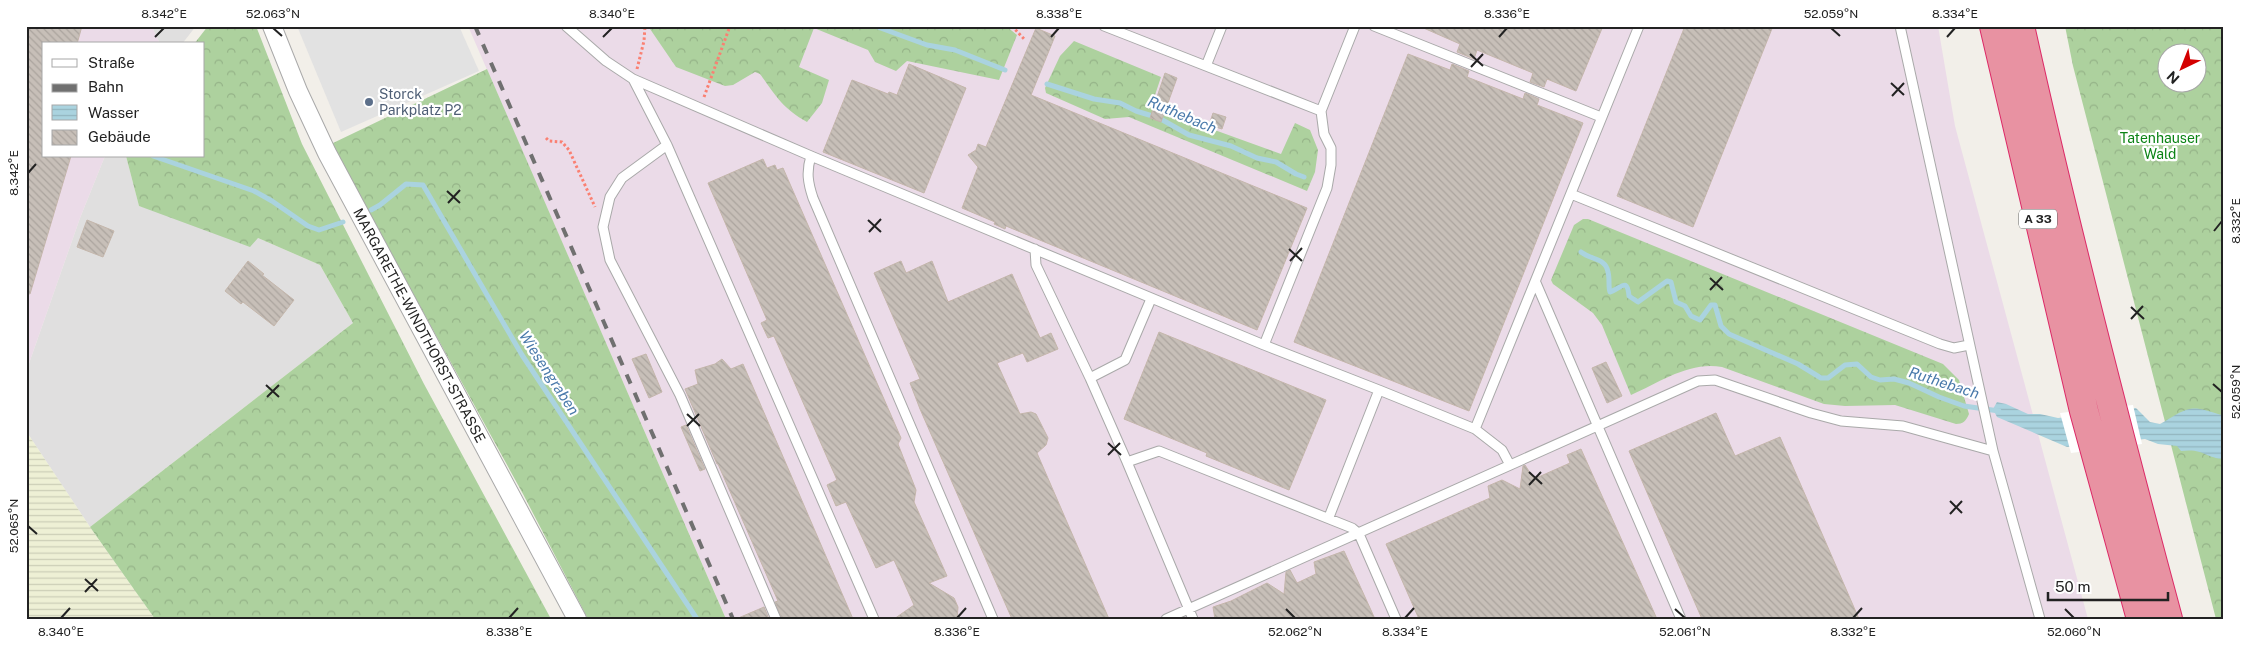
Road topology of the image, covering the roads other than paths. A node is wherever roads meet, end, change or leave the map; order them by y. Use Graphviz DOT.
graph roads {
  1 [pos="272,26"];
  2 [pos="566,26"];
  3 [pos="1104,26"];
  4 [pos="1222,26"];
  5 [pos="1355,26"];
  6 [pos="1374,26"];
  7 [pos="1639,26"];
  8 [pos="1900,26"];
  9 [pos="1994,26"];
  10 [pos="2020,26"];
  11 [pos="1206,66"];
  12 [pos="633,79"];
  13 [pos="1321,111"];
  14 [pos="1601,117"];
  15 [pos="667,145"];
  16 [pos="810,156"];
  17 [pos="1570,194"];
  18 [pos="1035,249"];
  19 [pos="1536,283"];
  20 [pos="1151,299"];
  21 [pos="1264,345"];
  22 [pos="1969,345"];
  23 [pos="1090,378"];
  24 [pos="1379,390"];
  25 [pos="1598,426"];
  26 [pos="1475,429"];
  27 [pos="1993,451"];
  28 [pos="1127,462"];
  29 [pos="1510,465"];
  30 [pos="1329,517"];
  31 [pos="1359,534"];
  32 [pos="986,604"];
  33 [pos="1188,609"];
  34 [pos="577,619"];
  35 [pos="776,619"];
  36 [pos="874,619"];
  37 [pos="986,619"];
  38 [pos="993,619"];
  39 [pos="1166,619"];
  40 [pos="1193,619"];
  41 [pos="1396,619"];
  42 [pos="1681,619"];
  43 [pos="2040,619"];
  44 [pos="2141,619"];
  45 [pos="2168,619"];
  1 -- 34 [label="street, MARGARETHE-WINDTHORST-STRASSE"];
  2 -- 12 [label="lane"];
  3 -- 11 [label="lane"];
  4 -- 11 [label="lane"];
  5 -- 13 [label="lane"];
  6 -- 14 [label="lane"];
  7 -- 14 [label="lane"];
  8 -- 22 [label="lane"];
  9 -- 44 [label="highway, A 33"];
  10 -- 45 [label="highway, A 33"];
  11 -- 13 [label="lane"];
  12 -- 15 [label="lane"];
  12 -- 16 [label="lane"];
  13 -- 21 [label="lane"];
  14 -- 17 [label="lane"];
  15 -- 35 [label="lane"];
  15 -- 36 [label="lane"];
  16 -- 18 [label="lane"];
  16 -- 32 [label="lane"];
  17 -- 19 [label="lane"];
  17 -- 22 [label="lane"];
  18 -- 20 [label="lane"];
  18 -- 23 [label="lane"];
  19 -- 25 [label="lane"];
  19 -- 26 [label="lane"];
  20 -- 21 [label="lane"];
  20 -- 23 [label="lane"];
  21 -- 24 [label="lane"];
  22 -- 27 [label="lane"];
  23 -- 28 [label="lane"];
  24 -- 26 [label="lane"];
  24 -- 30 [label="lane"];
  25 -- 27 [label="lane"];
  25 -- 29 [label="lane"];
  25 -- 42 [label="lane"];
  26 -- 29 [label="lane"];
  27 -- 43 [label="lane"];
  28 -- 30 [label="lane"];
  28 -- 33 [label="lane"];
  29 -- 31 [label="lane"];
  30 -- 31 [label="lane"];
  31 -- 33 [label="lane"];
  31 -- 41 [label="lane"];
  32 -- 37 [label="lane"];
  32 -- 38 [label="lane"];
  33 -- 39 [label="lane"];
  33 -- 40 [label="lane"];
}
